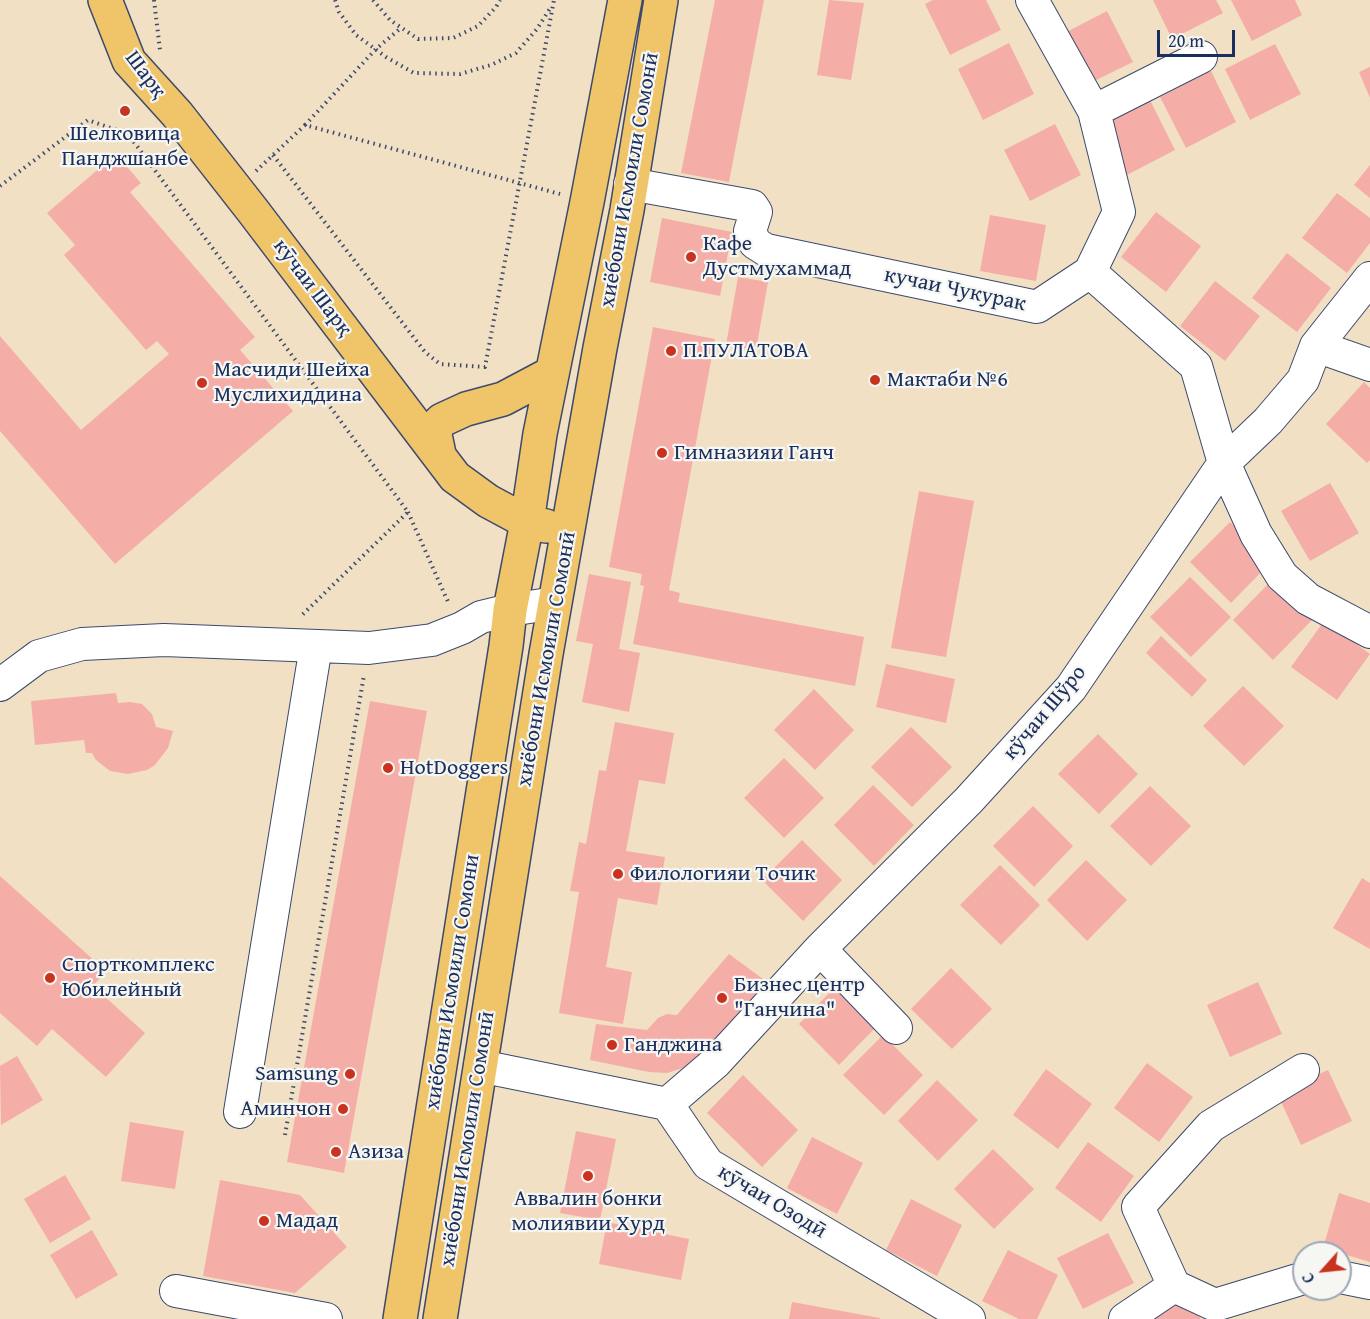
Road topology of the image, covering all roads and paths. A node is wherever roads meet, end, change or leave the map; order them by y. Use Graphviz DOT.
graph roads {
  1 [pos="105,0"];
  2 [pos="336,0"];
  3 [pos="373,0"];
  4 [pos="500,0"];
  5 [pos="625,0"];
  6 [pos="661,0"];
  7 [pos="1032,0"];
  8 [pos="554,2"];
  9 [pos="401,28"];
  10 [pos="376,49"];
  11 [pos="1201,57"];
  12 [pos="1094,111"];
  13 [pos="177,114"];
  14 [pos="306,125"];
  15 [pos="273,155"];
  16 [pos="519,183"];
  17 [pos="630,184"];
  18 [pos="0,186"];
  19 [pos="236,190"];
  20 [pos="587,202"];
  21 [pos="1090,272"];
  22 [pos="1370,278"];
  23 [pos="1316,346"];
  24 [pos="1370,365"];
  25 [pos="552,373"];
  26 [pos="439,454"];
  27 [pos="1224,463"];
  28 [pos="408,512"];
  29 [pos="527,522"];
  30 [pos="569,530"];
  31 [pos="440,585"];
  32 [pos="555,603"];
  33 [pos="510,610"];
  34 [pos="297,620"];
  35 [pos="1370,632"];
  36 [pos="316,646"];
  37 [pos="506,646"];
  38 [pos="369,648"];
  39 [pos="0,686"];
  40 [pos="820,949"];
  41 [pos="896,1028"];
  42 [pos="480,1066"];
  43 [pos="1303,1070"];
  44 [pos="667,1104"];
  45 [pos="240,1113"];
  46 [pos="285,1136"];
  47 [pos="1352,1279"];
  48 [pos="1292,1282"];
  49 [pos="1370,1283"];
  50 [pos="1174,1286"];
  51 [pos="176,1291"];
  52 [pos="326,1319"];
  53 [pos="400,1319"];
  54 [pos="440,1319"];
  55 [pos="969,1319"];
  56 [pos="1125,1319"];
  1 -- 13 [label="main road, Шарқ"];
  2 -- 10 [label="path"];
  3 -- 9 [label="path"];
  4 -- 9 [label="path"];
  5 -- 20 [label="main road, хиёбони Исмоили Сомонӣ"];
  6 -- 17 [label="main road, хиёбони Исмоили Сомонӣ"];
  7 -- 12 [label="street"];
  8 -- 10 [label="path"];
  8 -- 16 [label="path"];
  9 -- 10 [label="path"];
  10 -- 14 [label="path"];
  11 -- 12 [label="street"];
  12 -- 21 [label="street"];
  13 -- 19 [label="main road, кӯчаи Шарқ"];
  14 -- 15 [label="path"];
  14 -- 16 [label="path"];
  15 -- 16 [label="path"];
  15 -- 19 [label="path"];
  16 -- 20 [label="path"];
  17 -- 21 [label="street, кучаи Чукурак"];
  17 -- 30 [label="main road, хиёбони Исмоили Сомонӣ"];
  18 -- 28 [label="path"];
  19 -- 26 [label="main road, кӯчаи Шарқ"];
  20 -- 25 [label="main road, хиёбони Исмоили Сомонӣ"];
  21 -- 27 [label="street"];
  22 -- 23 [label="street, кўчаи Шўро"];
  23 -- 24 [label="street"];
  23 -- 27 [label="street, кўчаи Шўро"];
  25 -- 26 [label="main road"];
  25 -- 29 [label="main road, хиёбони Исмоили Сомонӣ"];
  26 -- 29 [label="main road, кӯчаи Шарқ"];
  27 -- 35 [label="street"];
  27 -- 40 [label="street, кўчаи Шўро"];
  28 -- 31 [label="path"];
  28 -- 34 [label="path"];
  29 -- 30 [label="main road, кӯчаи Шарқ"];
  29 -- 33 [label="main road, хиёбони Исмоили Сомонӣ"];
  30 -- 32 [label="main road, хиёбони Исмоили Сомонӣ"];
  32 -- 33 [label="street"];
  32 -- 42 [label="main road, хиёбони Исмоили Сомонӣ"];
  33 -- 37 [label="main road, хиёбони Исмоили Сомонӣ"];
  33 -- 38 [label="street"];
  36 -- 38 [label="street"];
  36 -- 39 [label="street"];
  36 -- 45 [label="street"];
  37 -- 53 [label="main road, хиёбони Исмоили Сомони"];
  38 -- 46 [label="path"];
  40 -- 41 [label="street"];
  40 -- 44 [label="street, кўчаи Шўро"];
  42 -- 44 [label="street"];
  42 -- 54 [label="main road, хиёбони Исмоили Сомонӣ"];
  43 -- 50 [label="street"];
  44 -- 55 [label="street, кӯчаи Озодӣ"];
  47 -- 49 [label="street"];
  48 -- 50 [label="street"];
  50 -- 56 [label="street"];
  51 -- 52 [label="street"];
}
